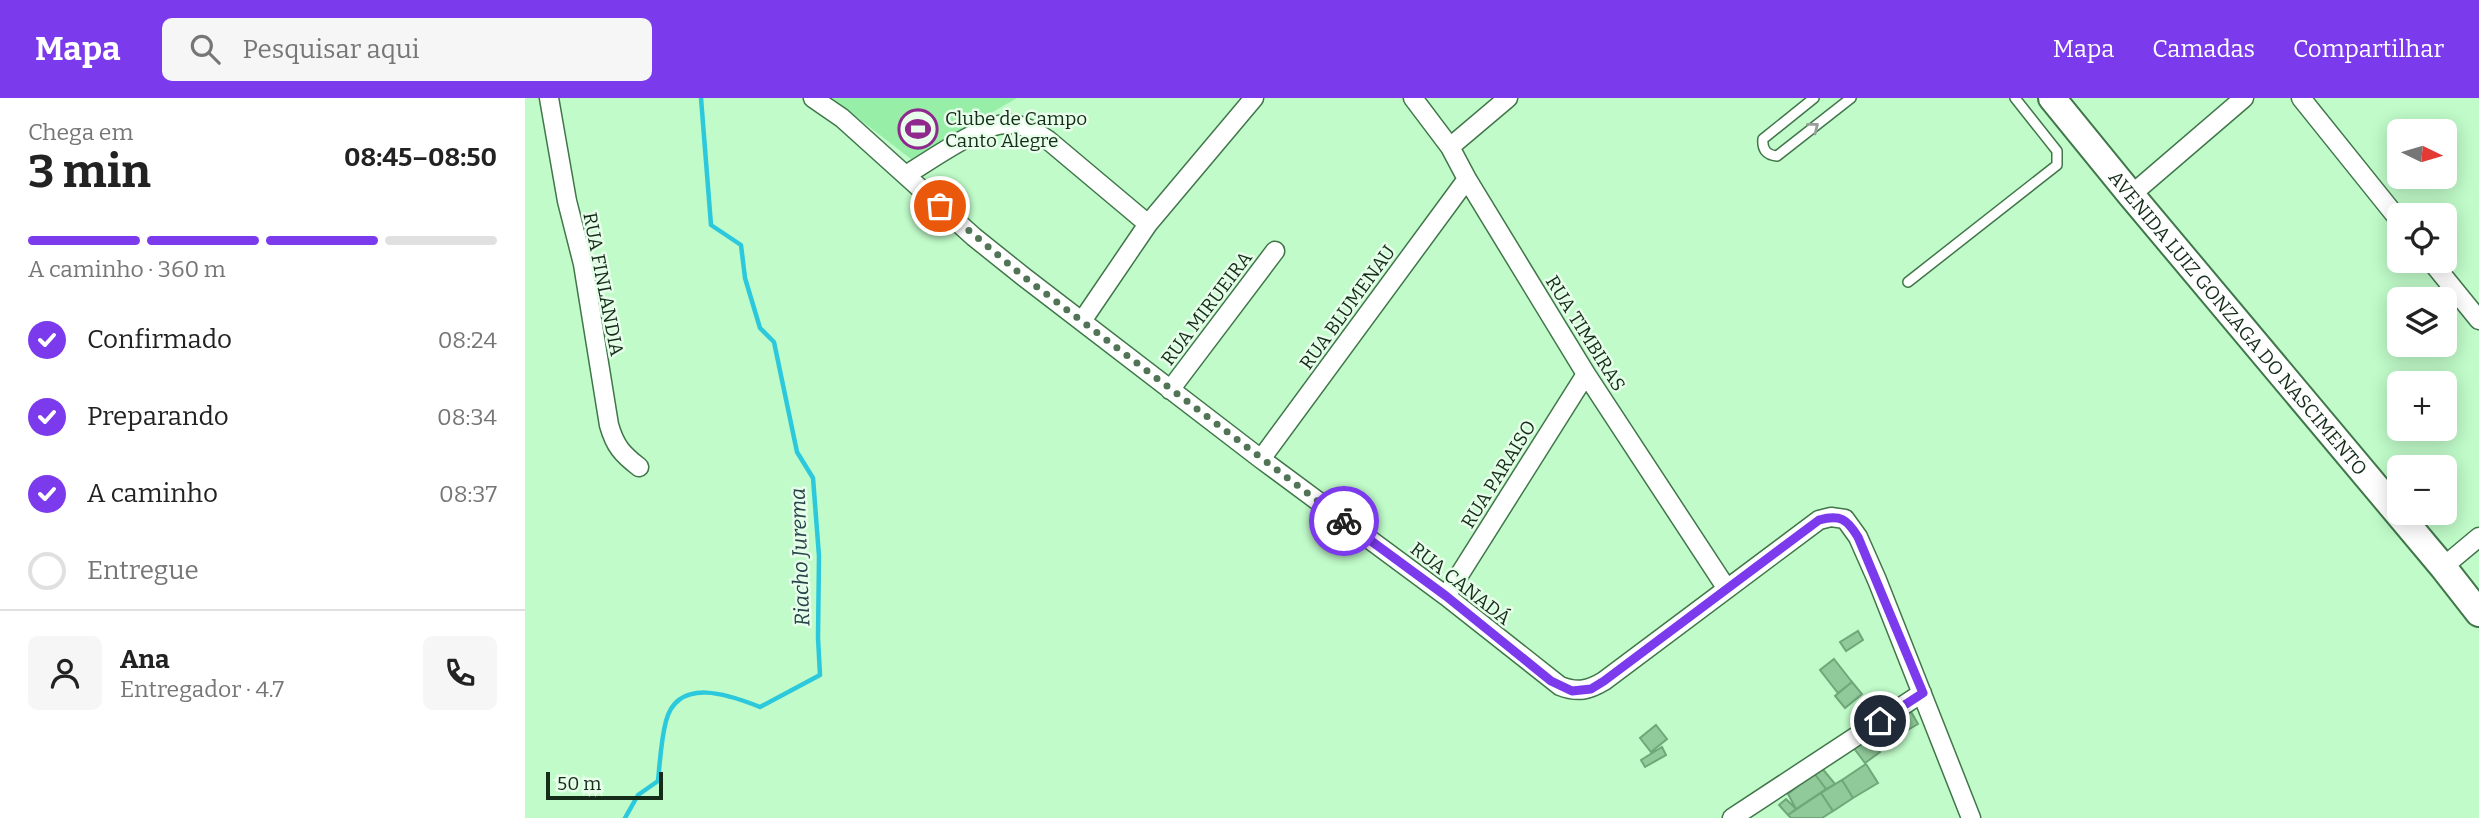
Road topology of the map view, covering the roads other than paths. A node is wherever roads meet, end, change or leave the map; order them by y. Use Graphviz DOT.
graph roads {
  1 [pos="549,98"];
  2 [pos="813,98"];
  3 [pos="1254,98"];
  4 [pos="1413,98"];
  5 [pos="1508,98"];
  6 [pos="1814,98"];
  7 [pos="1851,98"];
  8 [pos="2015,98"];
  9 [pos="2052,98"];
  10 [pos="2245,98"];
  11 [pos="2301,98"];
  12 [pos="1450,147"];
  13 [pos="905,175"];
  14 [pos="1467,179"];
  15 [pos="2131,195"];
  16 [pos="2387,205"];
  17 [pos="1148,224"];
  18 [pos="1275,251"];
  19 [pos="2441,273"];
  20 [pos="1908,282"];
  21 [pos="2479,320"];
  22 [pos="1082,321"];
  23 [pos="1586,374"];
  24 [pos="1170,390"];
  25 [pos="1261,459"];
  26 [pos="639,467"];
  27 [pos="2479,537"];
  28 [pos="2443,567"];
  29 [pos="1727,589"];
  30 [pos="1446,596"];
  31 [pos="2479,613"];
  32 [pos="1923,693"];
  33 [pos="1732,818"];
  34 [pos="1971,818"];
  1 -- 26 [label="street, RUA FINLANDIA"];
  2 -- 13 [label="street, RUA CANADÁ"];
  3 -- 17 [label="street"];
  4 -- 12 [label="street, RUA TIMBIRAS"];
  5 -- 12 [label="street"];
  6 -- 7 [label="lane, one-way"];
  8 -- 20 [label="lane"];
  9 -- 15 [label="main road, AVENIDA LUIZ GONZAGA DO NASCIMENTO"];
  10 -- 15 [label="street"];
  11 -- 16 [label="street"];
  12 -- 14 [label="street, RUA TIMBIRAS"];
  13 -- 17 [label="street"];
  13 -- 22 [label="street, RUA CANADÁ"];
  14 -- 23 [label="street, RUA TIMBIRAS"];
  14 -- 25 [label="street, RUA BLUMENAU"];
  15 -- 28 [label="main road, AVENIDA LUIZ GONZAGA DO NASCIMENTO"];
  17 -- 22 [label="street"];
  18 -- 24 [label="street, RUA MIRUEIRA"];
  19 -- 21 [label="street"];
  22 -- 24 [label="street, RUA CANADÁ"];
  23 -- 29 [label="street, RUA TIMBIRAS"];
  23 -- 30 [label="street, RUA PARAISO"];
  24 -- 25 [label="street, RUA CANADÁ"];
  25 -- 30 [label="street, RUA CANADÁ"];
  27 -- 28 [label="street"];
  28 -- 31 [label="main road, AVENIDA LUIZ GONZAGA DO NASCIMENTO"];
  29 -- 30 [label="street, RUA CANADÁ"];
  29 -- 32 [label="street, RUA CANADÁ"];
  32 -- 33 [label="street"];
  32 -- 34 [label="street, RUA CANADÁ"];
}
